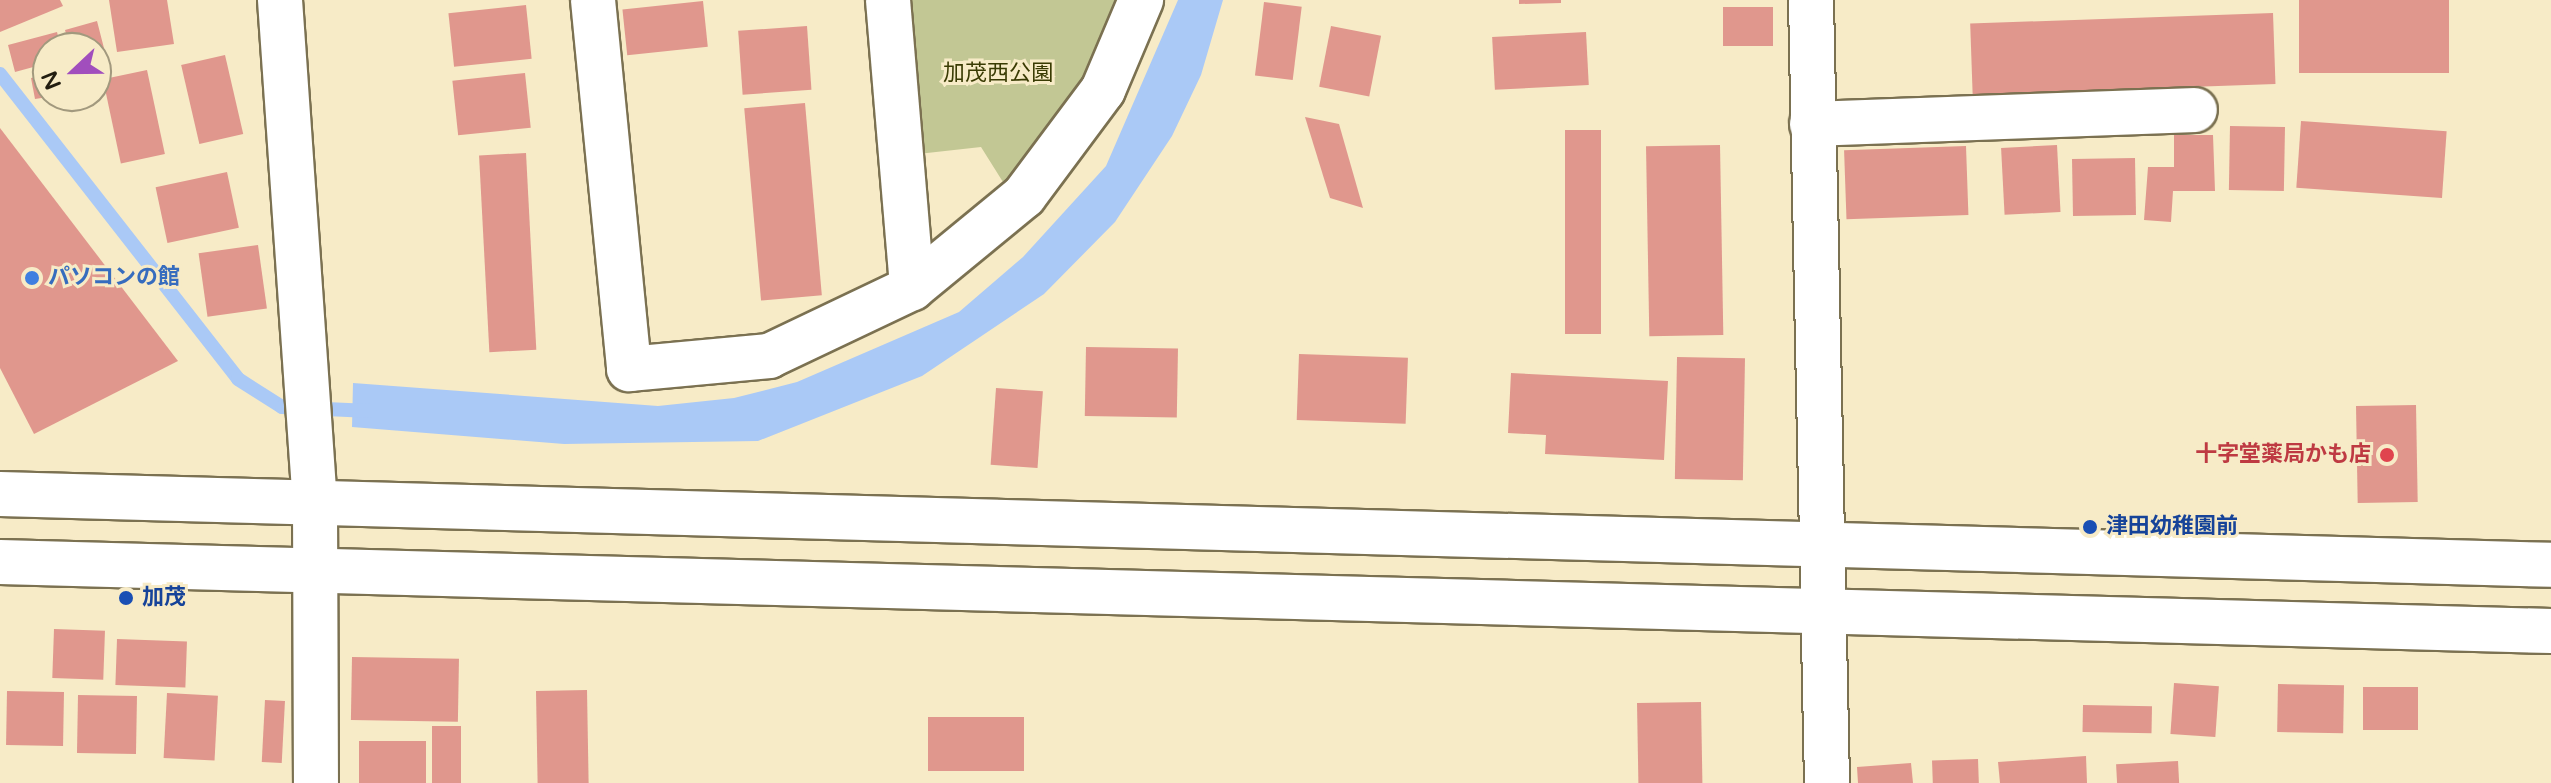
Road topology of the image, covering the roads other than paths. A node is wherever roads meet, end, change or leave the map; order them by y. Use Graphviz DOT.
graph roads {
  1 [pos="280,0"];
  2 [pos="593,0"];
  3 [pos="888,0"];
  4 [pos="1141,0"];
  5 [pos="1811,0"];
  6 [pos="2195,110"];
  7 [pos="1812,124"];
  8 [pos="912,288"];
  9 [pos="0,494"];
  10 [pos="315,504"];
  11 [pos="1822,548"];
  12 [pos="0,562"];
  13 [pos="2551,565"];
  14 [pos="318,572"];
  15 [pos="1823,612"];
  16 [pos="2551,631"];
  17 [pos="316,783"];
  18 [pos="1827,783"];
  1 -- 10 [label="street"];
  2 -- 8 [label="street"];
  3 -- 8 [label="street"];
  4 -- 8 [label="street"];
  5 -- 7 [label="street"];
  6 -- 7 [label="street"];
  7 -- 11 [label="street"];
  9 -- 10 [label="street"];
  10 -- 11 [label="street"];
  10 -- 14 [label="street"];
  11 -- 13 [label="street"];
  11 -- 15 [label="street"];
  12 -- 14 [label="street"];
  14 -- 15 [label="street"];
  14 -- 17 [label="street"];
  15 -- 16 [label="street"];
  15 -- 18 [label="street"];
}
